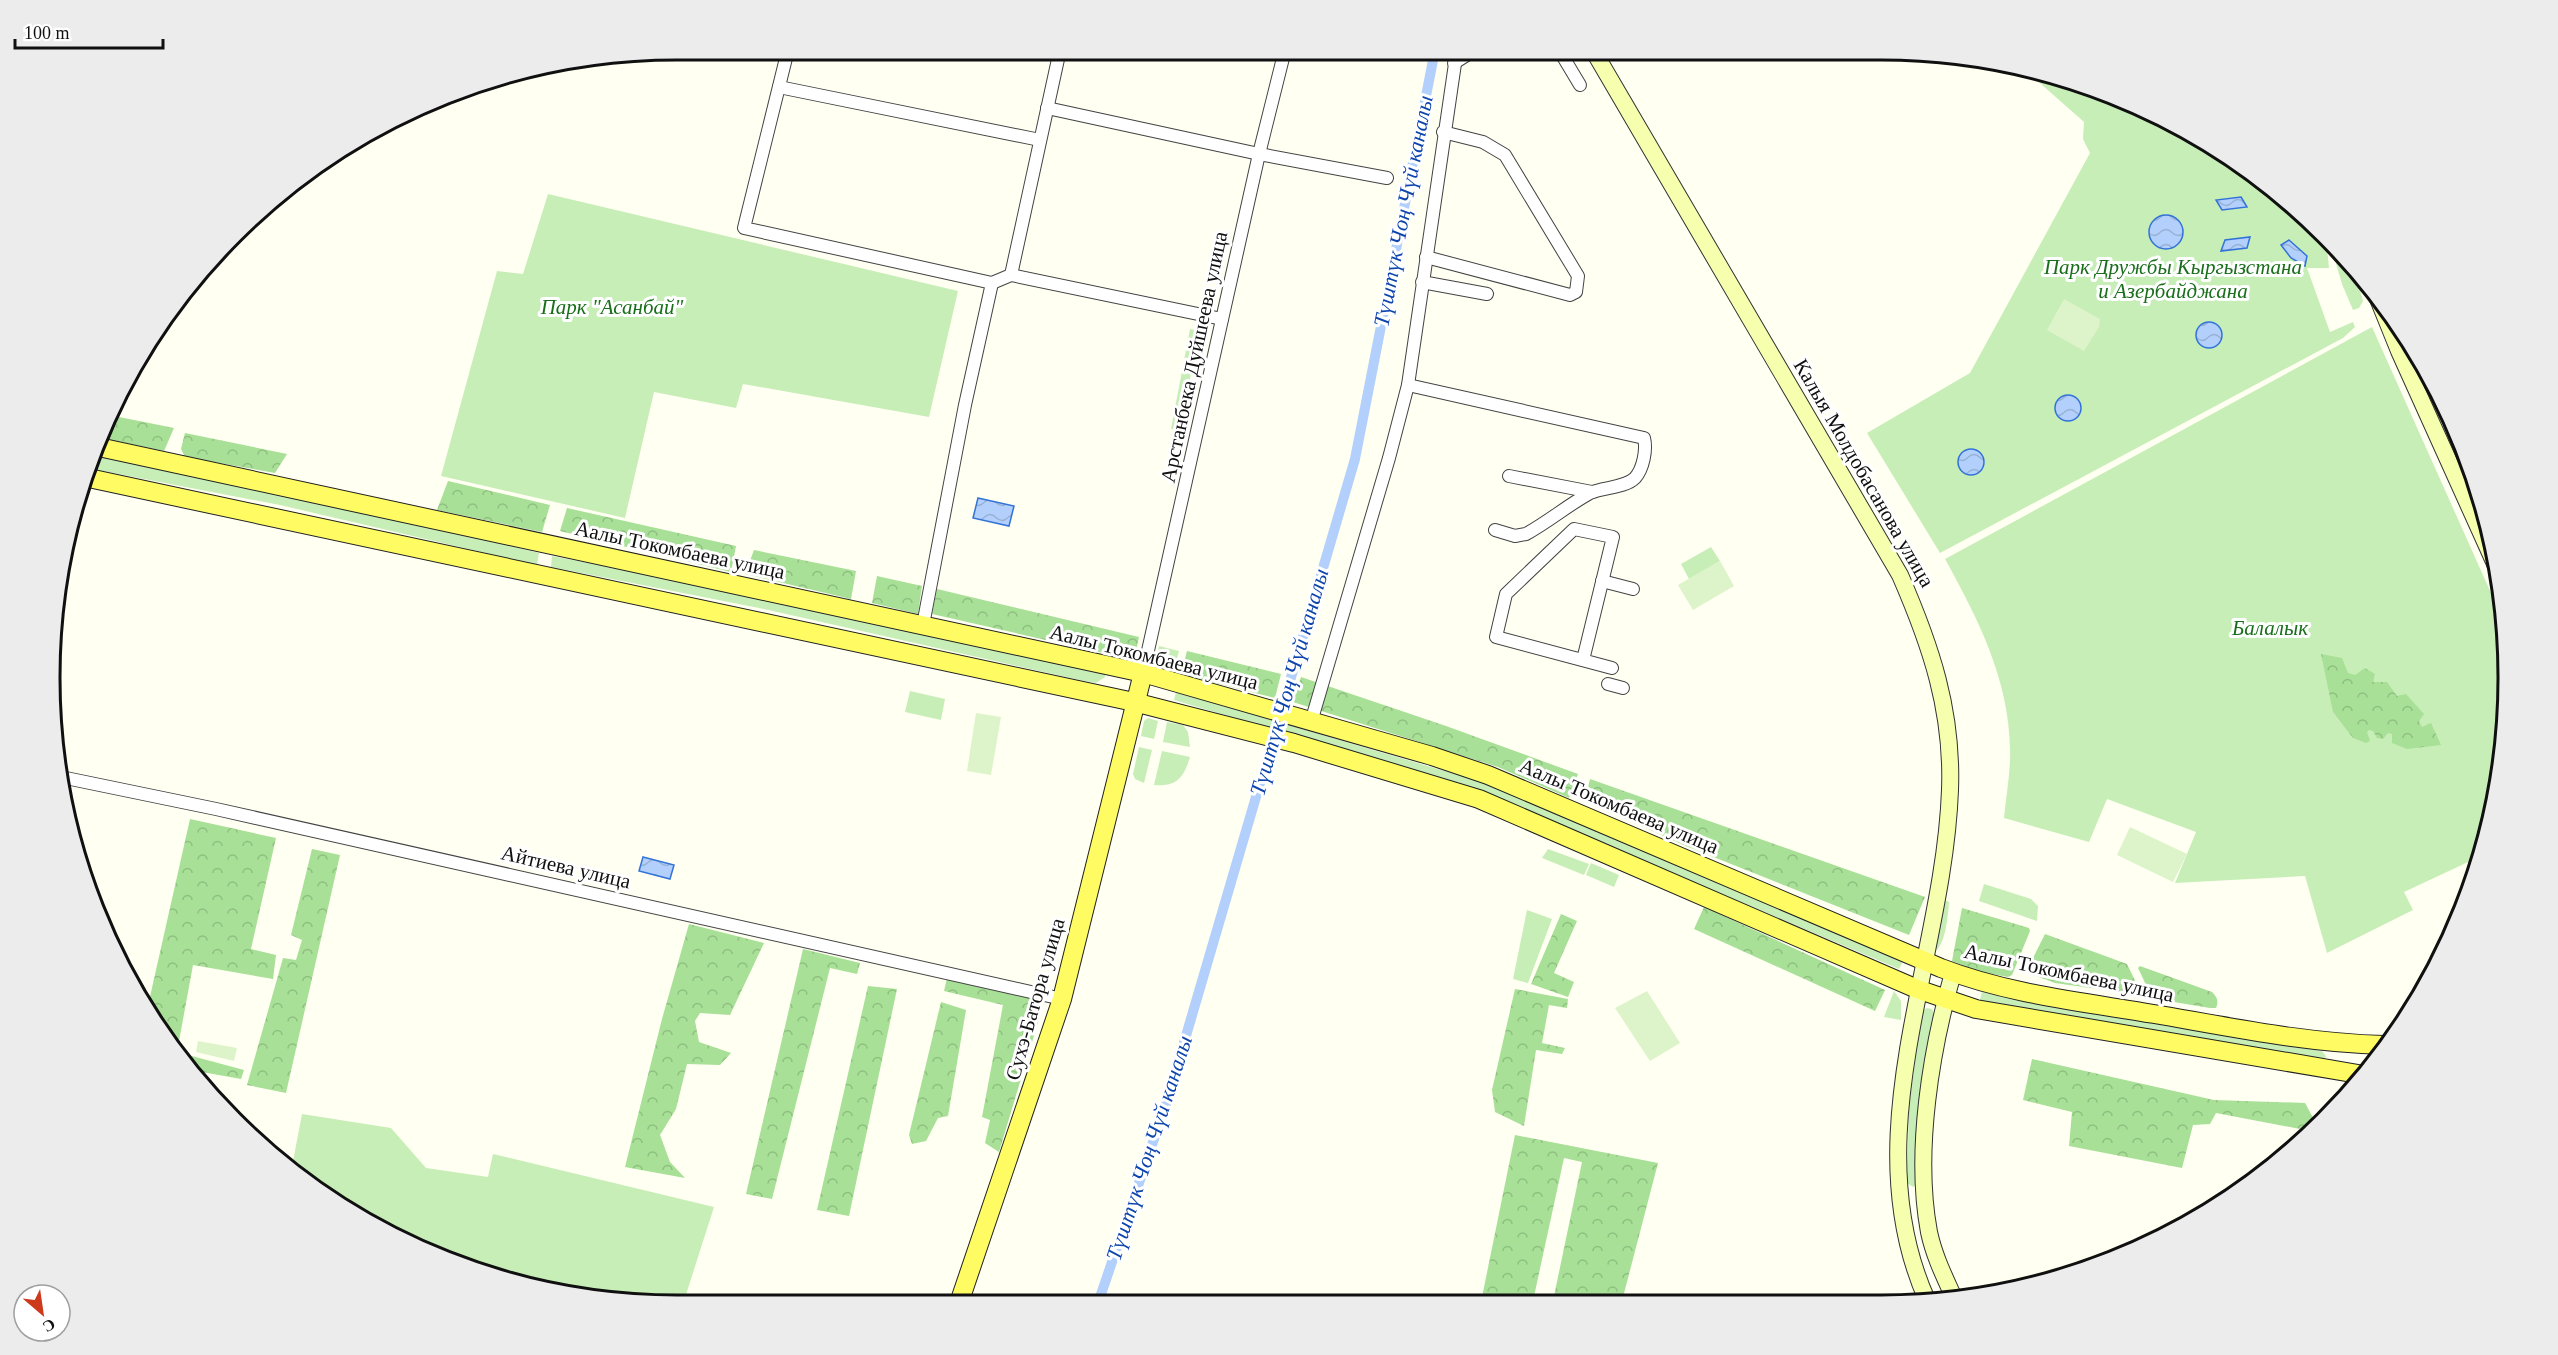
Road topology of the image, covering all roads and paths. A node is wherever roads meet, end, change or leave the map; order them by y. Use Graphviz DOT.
graph roads {
  1 [pos="786,60"];
  2 [pos="1058,60"];
  3 [pos="1282,60"];
  4 [pos="1455,60"];
  5 [pos="1459,60"];
  6 [pos="1565,60"];
  7 [pos="1598,60"];
  8 [pos="1454,63"];
  9 [pos="1580,85"];
  10 [pos="779,87"];
  11 [pos="1047,108"];
  12 [pos="1443,132"];
  13 [pos="1040,140"];
  14 [pos="1258,154"];
  15 [pos="1387,178"];
  16 [pos="1425,257"];
  17 [pos="1011,275"];
  18 [pos="1422,282"];
  19 [pos="992,283"];
  20 [pos="1487,294"];
  21 [pos="1222,319"];
  22 [pos="2390,329"];
  23 [pos="1408,385"];
  24 [pos="104,448"];
  25 [pos="1509,476"];
  26 [pos="93,479"];
  27 [pos="1592,492"];
  28 [pos="1495,530"];
  29 [pos="2480,530"];
  30 [pos="1602,581"];
  31 [pos="1633,589"];
  32 [pos="923,625"];
  33 [pos="1583,660"];
  34 [pos="1612,668"];
  35 [pos="1143,673"];
  36 [pos="1608,684"];
  37 [pos="1623,688"];
  38 [pos="1134,702"];
  39 [pos="1306,721"];
  40 [pos="69,779"];
  41 [pos="1926,962"];
  42 [pos="1953,973"];
  43 [pos="1917,989"];
  44 [pos="1062,999"];
  45 [pos="1946,1000"];
  46 [pos="2344,1043"];
  47 [pos="2376,1045"];
  48 [pos="2338,1073"];
  49 [pos="2353,1074"];
  50 [pos="1925,1194"];
  51 [pos="1900,1195"];
  52 [pos="1951,1291"];
  53 [pos="1924,1294"];
  54 [pos="962,1295"];
  1 -- 10 [label="street"];
  2 -- 11 [label="street"];
  3 -- 14 [label="street, Арстанбека Дуйшеева улица"];
  4 -- 8 [label="street"];
  5 -- 8 [label="street"];
  6 -- 9 [label="street"];
  7 -- 41 [label="main road, Калыя Молдобасанова улица"];
  8 -- 12 [label="street"];
  10 -- 13 [label="street"];
  10 -- 19 [label="street"];
  11 -- 13 [label="street"];
  11 -- 14 [label="street"];
  12 -- 16 [label="street"];
  12 -- 16 [label="street"];
  13 -- 17 [label="street"];
  14 -- 15 [label="street"];
  14 -- 21 [label="street, Арстанбека Дуйшеева улица"];
  16 -- 18 [label="street"];
  17 -- 19 [label="street"];
  17 -- 21 [label="street"];
  18 -- 20 [label="street"];
  18 -- 23 [label="street"];
  19 -- 32 [label="street"];
  21 -- 35 [label="street, Арстанбека Дуйшеева улица"];
  22 -- 29 [label="main road"];
  23 -- 27 [label="street"];
  23 -- 39 [label="street"];
  24 -- 32 [label="main road, Аалы Токомбаева улица"];
  25 -- 27 [label="street"];
  26 -- 38 [label="main road"];
  27 -- 28 [label="street"];
  30 -- 31 [label="street"];
  30 -- 33 [label="street"];
  30 -- 33 [label="street"];
  32 -- 35 [label="main road, Аалы Токомбаева улица"];
  33 -- 34 [label="street"];
  35 -- 38 [label="main road, Сухэ-Батора улица"];
  35 -- 39 [label="main road, Аалы Токомбаева улица"];
  36 -- 37 [label="street"];
  38 -- 43 [label="main road"];
  38 -- 44 [label="main road, Сухэ-Батора улица"];
  39 -- 41 [label="main road, Аалы Токомбаева улица"];
  40 -- 44 [label="street, Айтиева улица"];
  41 -- 42 [label="main road, Аалы Токомбаева улица"];
  41 -- 43 [label="main road, Калыя Молдобасанова улица"];
  42 -- 45 [label="main road"];
  42 -- 46 [label="main road, Аалы Токомбаева улица"];
  43 -- 45 [label="main road"];
  43 -- 51 [label="main road, Калыя Молдобасанова улица"];
  44 -- 54 [label="main road, Сухэ-Батора улица"];
  45 -- 48 [label="main road"];
  45 -- 50 [label="main road"];
  46 -- 47 [label="main road, Аалы Токомбаева улица"];
  46 -- 48 [label="main road"];
  48 -- 49 [label="main road"];
  50 -- 51 [label="main road"];
  50 -- 52 [label="main road"];
  51 -- 53 [label="main road, Калыя Молдобасанова улица"];
}
